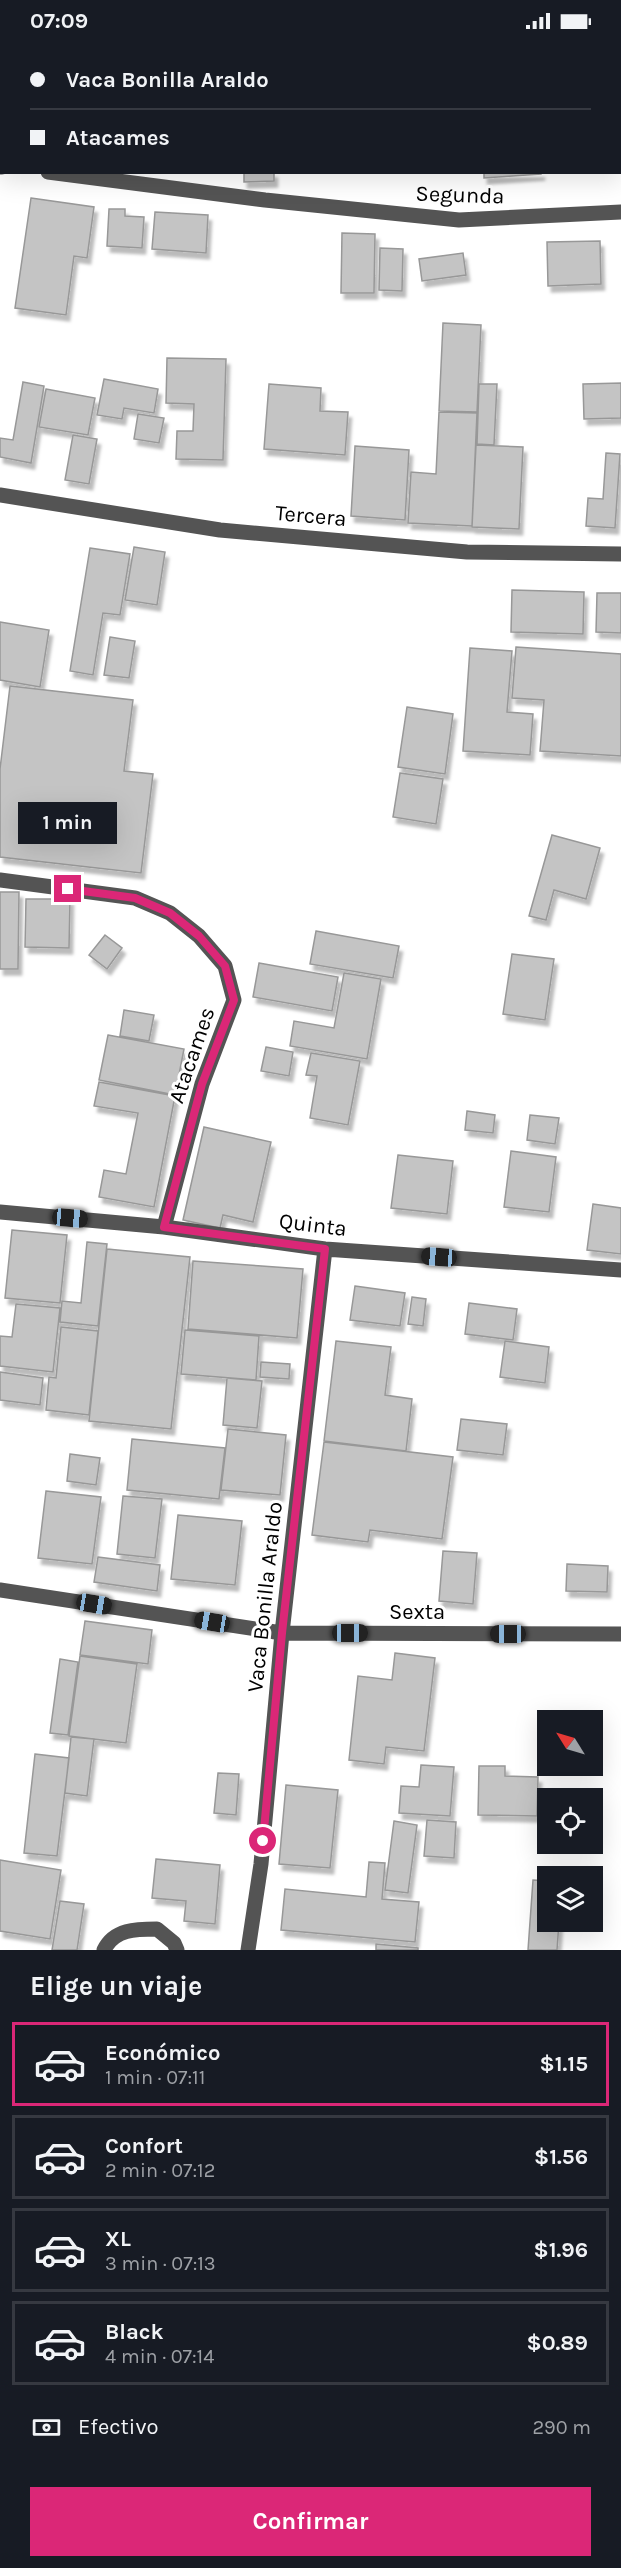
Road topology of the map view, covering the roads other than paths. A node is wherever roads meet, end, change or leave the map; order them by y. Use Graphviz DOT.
graph roads {
  1 [pos="67,174"];
  2 [pos="621,212"];
  3 [pos="0,495"];
  4 [pos="621,554"];
  5 [pos="0,880"];
  6 [pos="0,1212"];
  7 [pos="164,1227"];
  8 [pos="325,1249"];
  9 [pos="621,1270"];
  10 [pos="0,1590"];
  11 [pos="282,1633"];
  12 [pos="621,1634"];
  13 [pos="104,1950"];
  14 [pos="177,1950"];
  15 [pos="248,1950"];
  1 -- 2 [label="street, Segunda"];
  3 -- 4 [label="street, Tercera"];
  5 -- 7 [label="street, Atacames"];
  6 -- 7 [label="street, Quinta"];
  7 -- 8 [label="street, Quinta"];
  8 -- 9 [label="street, Quinta"];
  8 -- 11 [label="street, Vaca Bonilla Araldo"];
  10 -- 11 [label="street, Sexta"];
  11 -- 12 [label="street, Sexta"];
  11 -- 15 [label="street, Vaca Bonilla Araldo"];
  13 -- 14 [label="street"];
}
